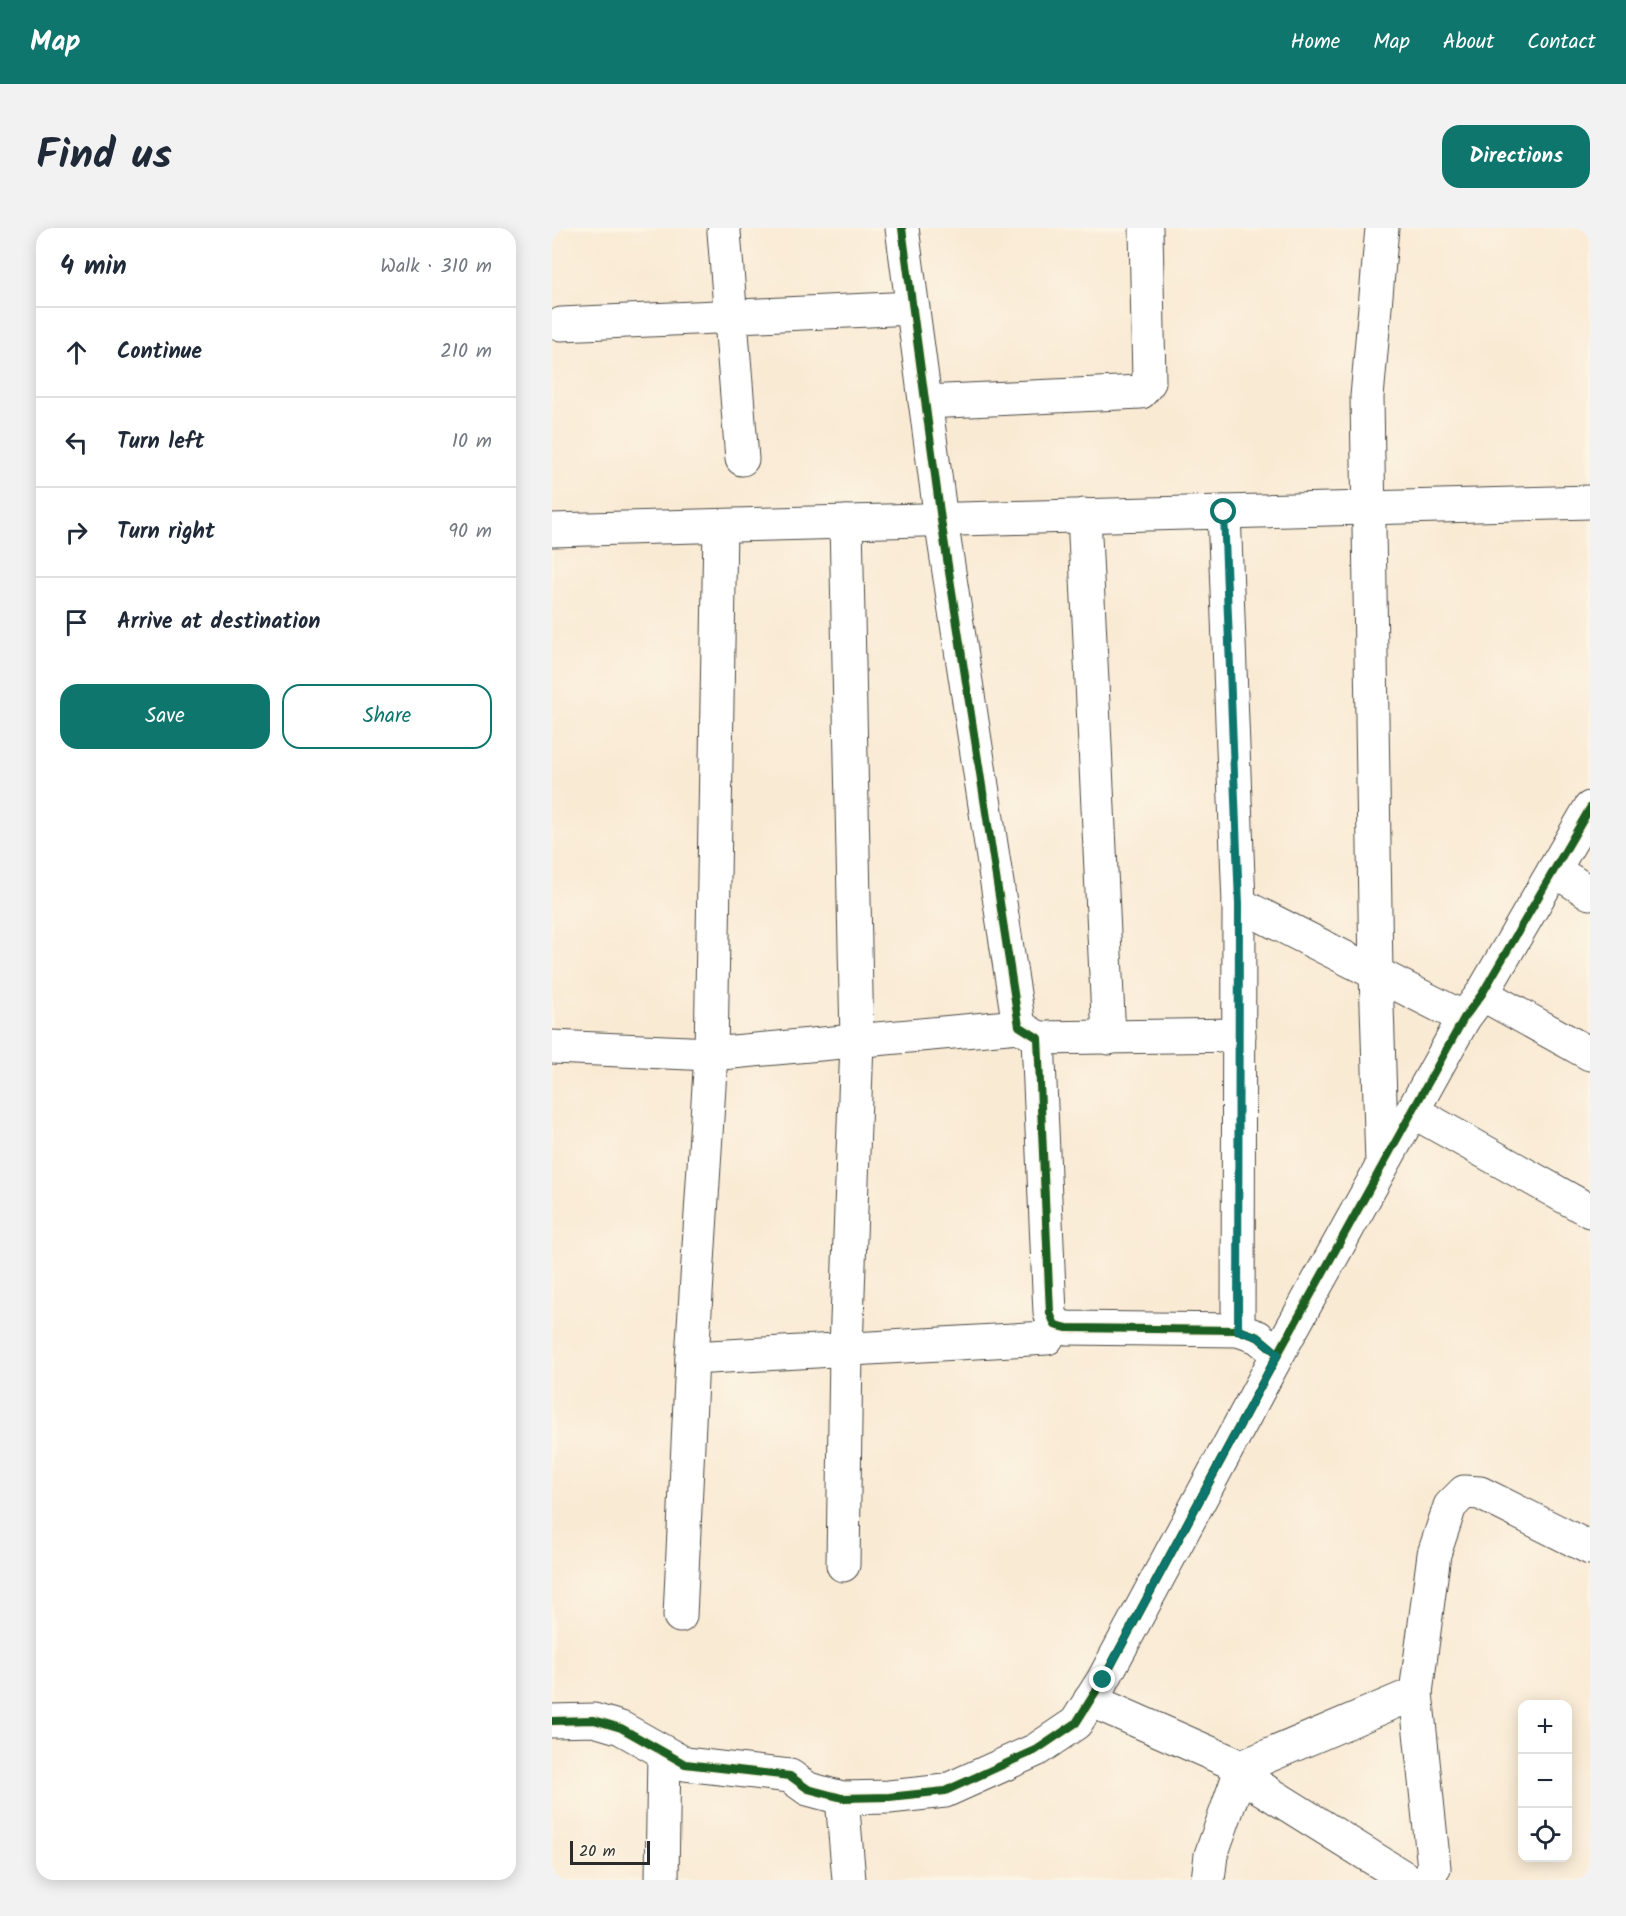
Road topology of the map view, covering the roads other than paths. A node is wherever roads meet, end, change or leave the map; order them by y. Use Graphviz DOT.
graph roads {
  1 [pos="902,228"];
  2 [pos="1146,228"];
  3 [pos="1382,228"];
  4 [pos="724,232"];
  5 [pos="913,308"];
  6 [pos="730,317"];
  7 [pos="561,324"];
  8 [pos="925,402"];
  9 [pos="742,459"];
  10 [pos="1590,502"];
  11 [pos="1368,508"];
  12 [pos="1224,512"];
  13 [pos="1084,515"];
  14 [pos="941,520"];
  15 [pos="846,522"];
  16 [pos="720,526"];
  17 [pos="552,530"];
  18 [pos="1590,808"];
  19 [pos="1554,870"];
  20 [pos="1590,892"];
  21 [pos="1239,904"];
  22 [pos="1376,974"];
  23 [pos="1473,1006"];
  24 [pos="1029,1032"];
  25 [pos="1239,1035"];
  26 [pos="1109,1038"];
  27 [pos="857,1041"];
  28 [pos="552,1047"];
  29 [pos="711,1054"];
  30 [pos="1590,1054"];
  31 [pos="1413,1111"];
  32 [pos="1382,1165"];
  33 [pos="1590,1211"];
  34 [pos="1055,1325"];
  35 [pos="1238,1330"];
  36 [pos="846,1349"];
  37 [pos="1278,1354"];
  38 [pos="692,1358"];
  39 [pos="1590,1548"];
  40 [pos="843,1565"];
  41 [pos="680,1616"];
  42 [pos="1416,1693"];
  43 [pos="1090,1700"];
  44 [pos="552,1721"];
  45 [pos="664,1753"];
  46 [pos="1242,1767"];
  47 [pos="842,1798"];
  48 [pos="662,1880"];
  49 [pos="849,1880"];
  50 [pos="1208,1880"];
  51 [pos="1408,1880"];
  52 [pos="1426,1880"];
  1 -- 5 [label="street"];
  2 -- 8 [label="street"];
  3 -- 11 [label="street"];
  4 -- 6 [label="street"];
  5 -- 6 [label="street"];
  5 -- 8 [label="street"];
  6 -- 7 [label="street"];
  6 -- 9 [label="street"];
  8 -- 14 [label="street"];
  10 -- 11 [label="street"];
  11 -- 12 [label="street"];
  11 -- 22 [label="street"];
  12 -- 13 [label="street"];
  12 -- 21 [label="street"];
  13 -- 14 [label="street"];
  13 -- 26 [label="street"];
  14 -- 15 [label="street"];
  14 -- 24 [label="street"];
  15 -- 16 [label="street"];
  15 -- 27 [label="street"];
  16 -- 17 [label="street"];
  16 -- 29 [label="street"];
  18 -- 19 [label="street"];
  19 -- 20 [label="street"];
  19 -- 23 [label="street"];
  21 -- 22 [label="street"];
  21 -- 25 [label="street"];
  22 -- 23 [label="street"];
  22 -- 32 [label="street"];
  23 -- 30 [label="street"];
  23 -- 31 [label="street"];
  24 -- 26 [label="street"];
  24 -- 27 [label="street"];
  24 -- 34 [label="street"];
  25 -- 26 [label="street"];
  25 -- 35 [label="street"];
  27 -- 29 [label="street"];
  27 -- 36 [label="street"];
  28 -- 29 [label="street"];
  29 -- 38 [label="street"];
  31 -- 32 [label="street"];
  31 -- 33 [label="street"];
  32 -- 37 [label="street"];
  34 -- 35 [label="street"];
  34 -- 36 [label="street"];
  35 -- 37 [label="street"];
  36 -- 38 [label="street"];
  36 -- 40 [label="street"];
  37 -- 43 [label="street"];
  38 -- 41 [label="street"];
  39 -- 42 [label="street"];
  42 -- 46 [label="street"];
  42 -- 52 [label="street"];
  43 -- 46 [label="street"];
  43 -- 47 [label="street"];
  44 -- 45 [label="street"];
  45 -- 47 [label="street"];
  45 -- 48 [label="street"];
  46 -- 50 [label="street"];
  46 -- 51 [label="street"];
  47 -- 49 [label="street"];
}
